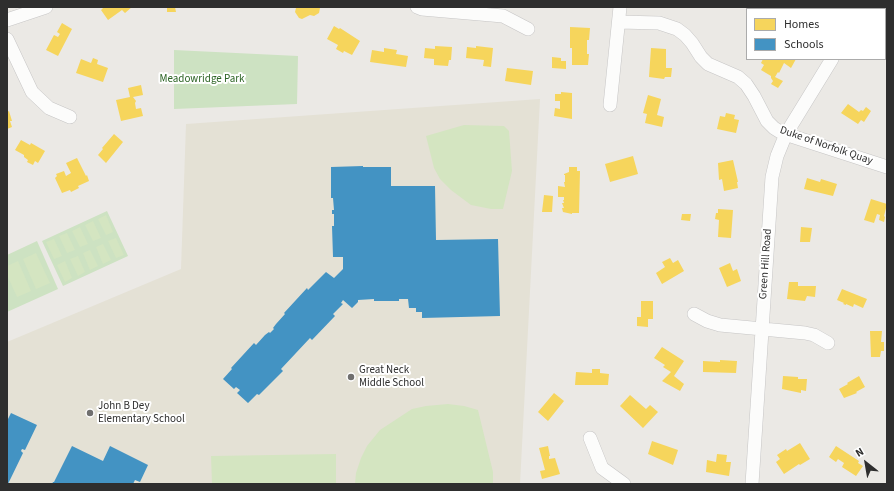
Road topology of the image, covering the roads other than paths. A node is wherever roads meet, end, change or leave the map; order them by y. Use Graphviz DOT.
graph roads {
  1 [pos="46,7"];
  2 [pos="417,7"];
  3 [pos="620,7"];
  4 [pos="7,20"];
  5 [pos="619,22"];
  6 [pos="528,29"];
  7 [pos="7,39"];
  8 [pos="831,60"];
  9 [pos="610,105"];
  10 [pos="70,117"];
  11 [pos="786,134"];
  12 [pos="887,167"];
  13 [pos="694,314"];
  14 [pos="761,329"];
  15 [pos="828,342"];
  16 [pos="590,438"];
  17 [pos="624,484"];
  18 [pos="752,484"];
  1 -- 4 [label="street"];
  2 -- 6 [label="street"];
  3 -- 5 [label="street"];
  5 -- 9 [label="street"];
  5 -- 11 [label="street, Duke of Norfolk Quay"];
  7 -- 10 [label="street"];
  8 -- 11 [label="street, Green Hill Road"];
  11 -- 12 [label="street, Duke of Norfolk Quay"];
  11 -- 14 [label="street, Green Hill Road"];
  13 -- 14 [label="street"];
  14 -- 15 [label="street"];
  14 -- 18 [label="street, Green Hill Road"];
  16 -- 17 [label="street"];
}
